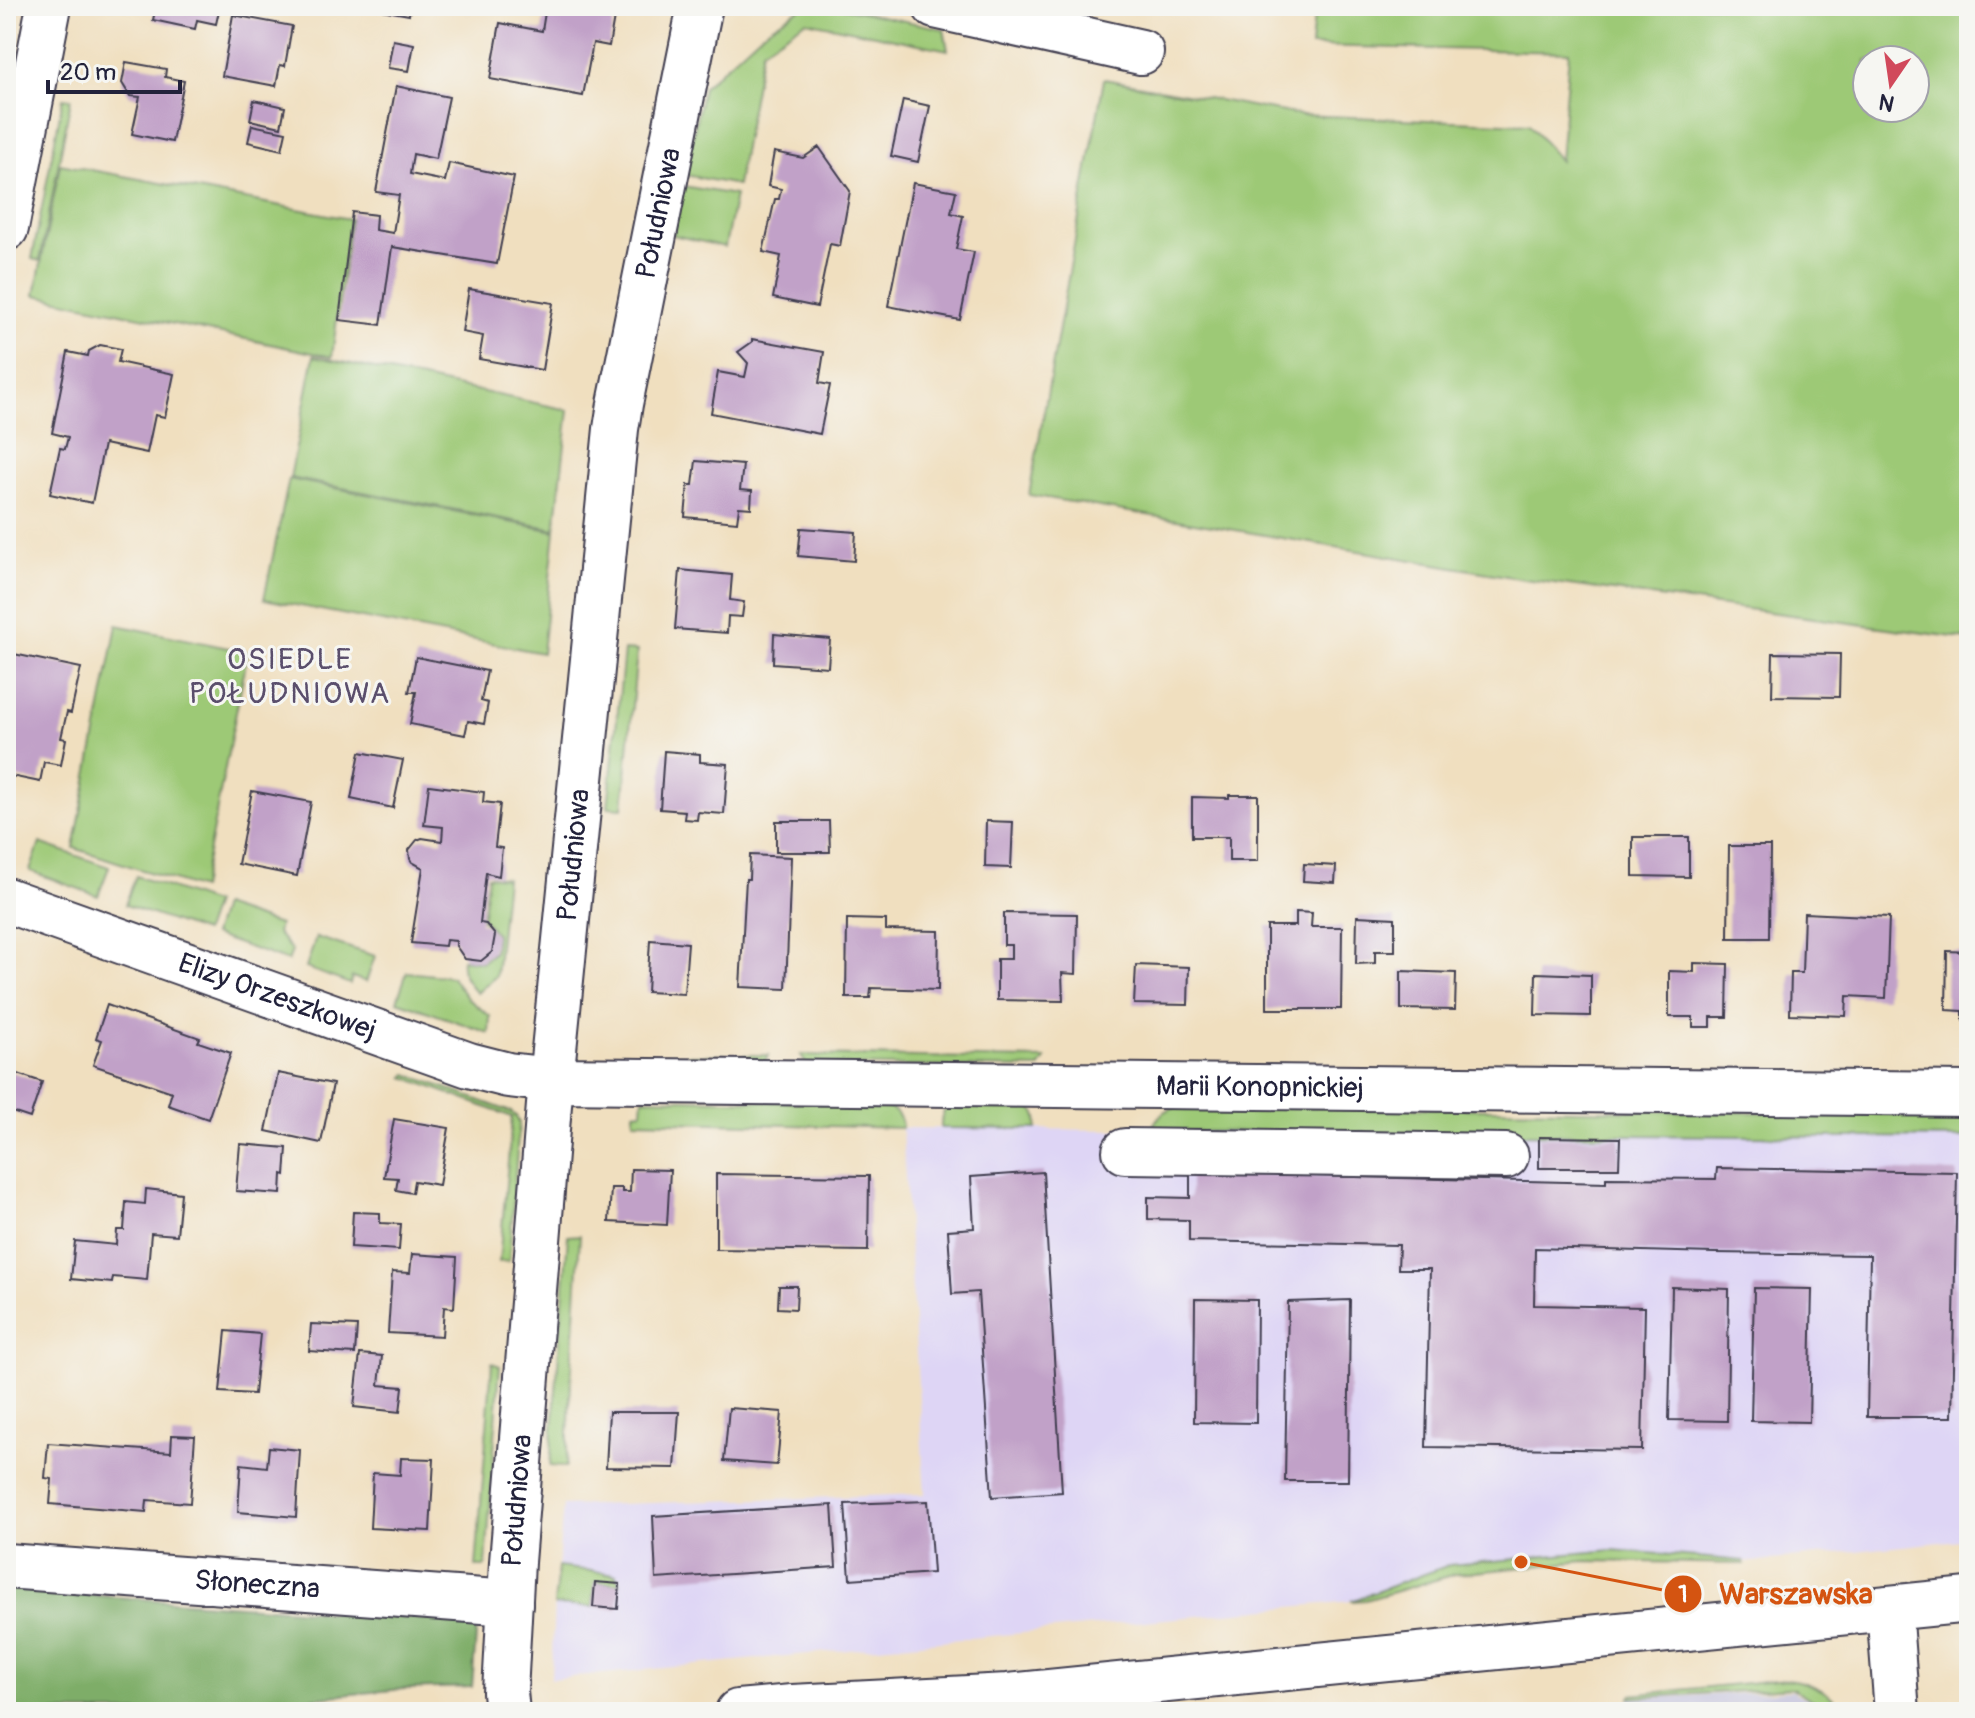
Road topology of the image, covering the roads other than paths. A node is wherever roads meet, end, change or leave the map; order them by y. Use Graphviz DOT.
graph roads {
  1 [pos="49,6"];
  2 [pos="700,6"];
  3 [pos="935,6"];
  4 [pos="1141,52"];
  5 [pos="6,228"];
  6 [pos="6,900"];
  7 [pos="551,1080"];
  8 [pos="1969,1094"];
  9 [pos="1125,1151"];
  10 [pos="1506,1156"];
  11 [pos="6,1566"];
  12 [pos="1969,1600"];
  13 [pos="510,1603"];
  14 [pos="1889,1608"];
  15 [pos="507,1712"];
  16 [pos="738,1712"];
  17 [pos="1897,1712"];
  1 -- 5 [label="street"];
  2 -- 7 [label="street, Południowa"];
  3 -- 4 [label="street"];
  6 -- 7 [label="street, Elizy Orzeszkowej"];
  7 -- 8 [label="street, Marii Konopnickiej"];
  7 -- 13 [label="street, Południowa"];
  9 -- 10 [label="street"];
  11 -- 13 [label="street, Słoneczna"];
  12 -- 14 [label="street"];
  13 -- 15 [label="street, Południowa"];
  14 -- 16 [label="street"];
  14 -- 17 [label="street"];
}
